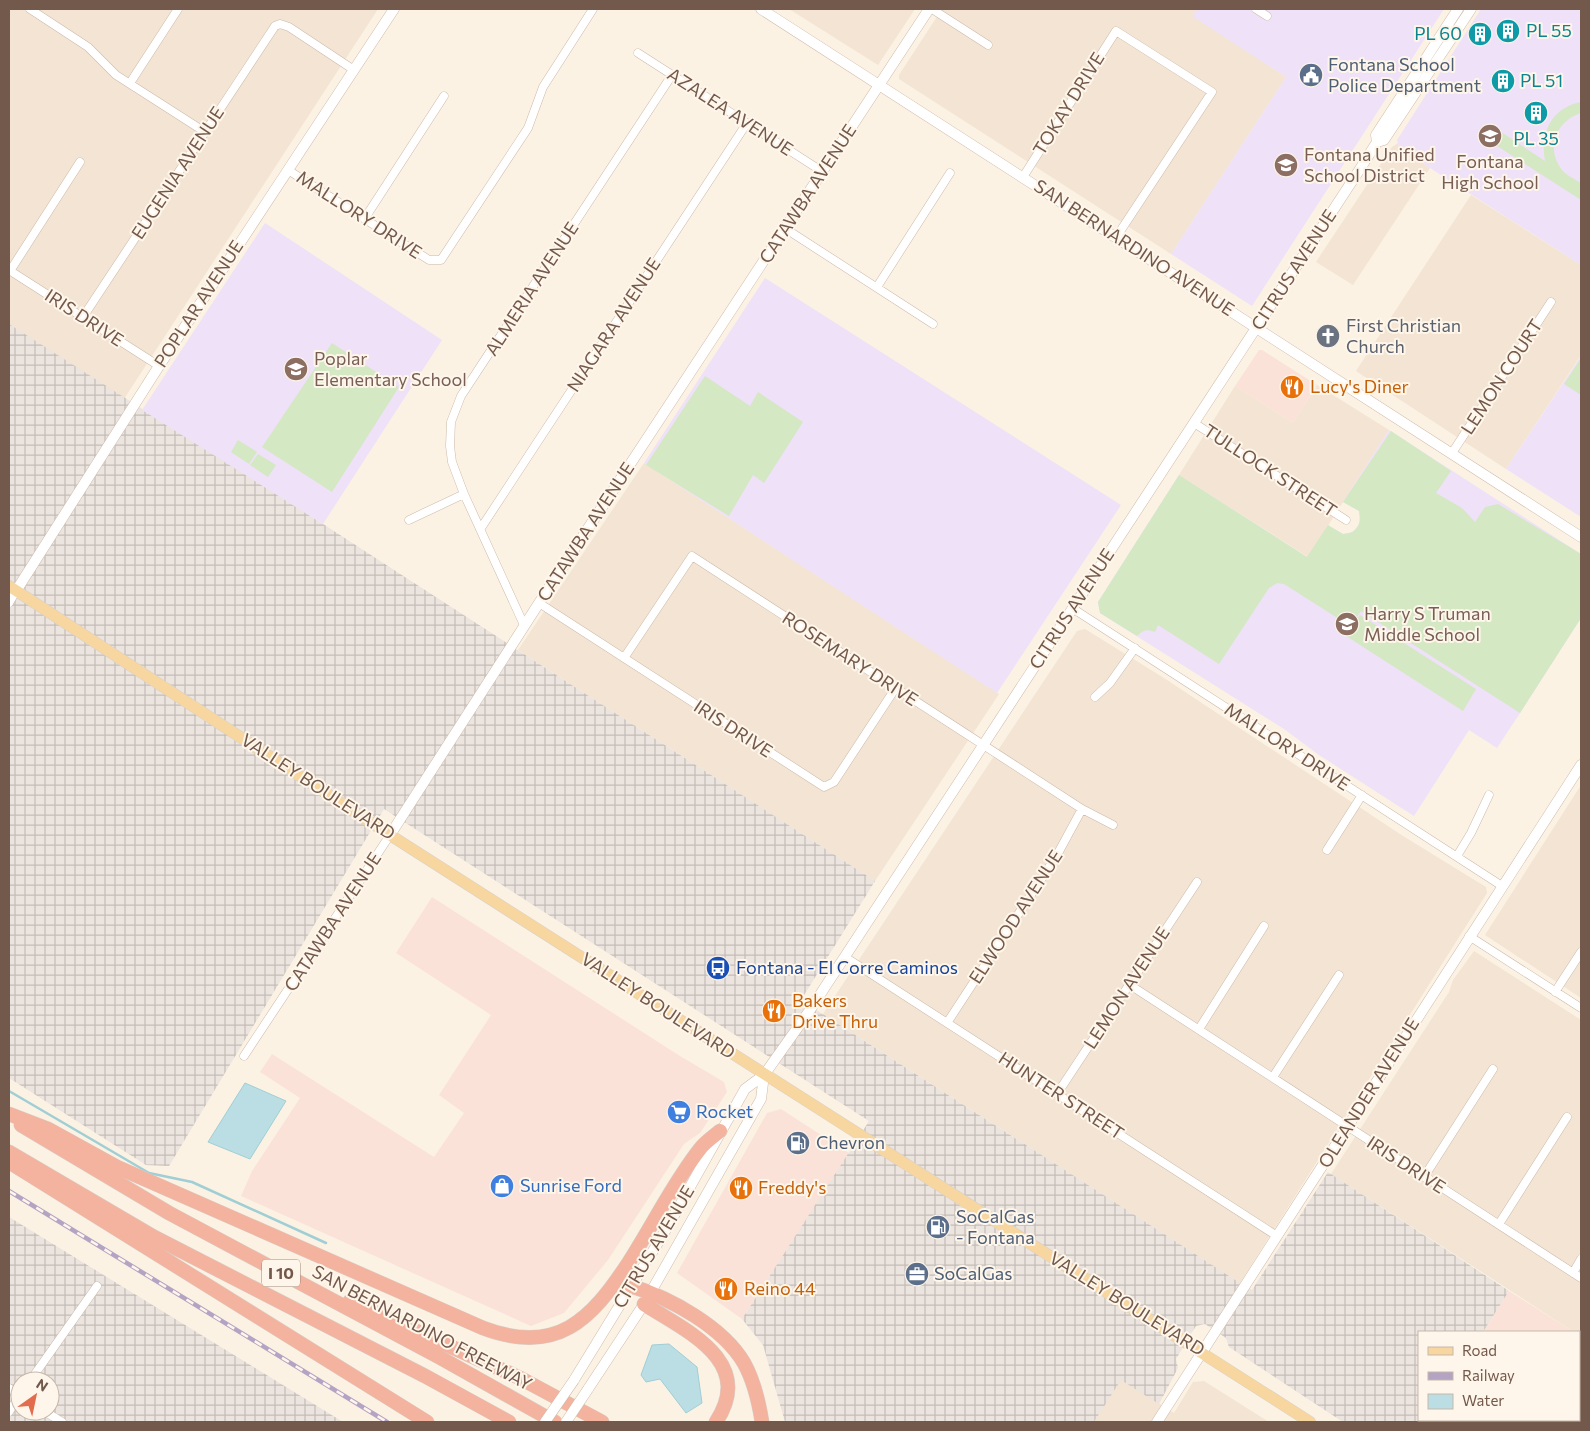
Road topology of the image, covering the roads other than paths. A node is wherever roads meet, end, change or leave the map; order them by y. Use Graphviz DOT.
graph roads {
  1 [pos="30,9"];
  2 [pos="178,9"];
  3 [pos="394,9"];
  4 [pos="593,9"];
  5 [pos="761,9"];
  6 [pos="931,9"];
  7 [pos="1256,9"];
  8 [pos="1458,9"];
  9 [pos="1471,9"];
  10 [pos="1266,16"];
  11 [pos="988,45"];
  12 [pos="638,53"];
  13 [pos="354,70"];
  14 [pos="672,75"];
  15 [pos="130,84"];
  16 [pos="878,84"];
  17 [pos="444,96"];
  18 [pos="747,123"];
  19 [pos="205,132"];
  20 [pos="1377,142"];
  21 [pos="80,162"];
  22 [pos="288,170"];
  23 [pos="823,172"];
  24 [pos="950,173"];
  25 [pos="1023,177"];
  26 [pos="365,218"];
  27 [pos="786,229"];
  28 [pos="1116,236"];
  29 [pos="9,270"];
  30 [pos="877,287"];
  31 [pos="1551,302"];
  32 [pos="83,317"];
  33 [pos="933,324"];
  34 [pos="1257,327"];
  35 [pos="159,366"];
  36 [pos="1194,423"];
  37 [pos="1452,453"];
  38 [pos="464,494"];
  39 [pos="409,520"];
  40 [pos="1346,520"];
  41 [pos="481,528"];
  42 [pos="1581,537"];
  43 [pos="13,589"];
  44 [pos="9,603"];
  45 [pos="539,603"];
  46 [pos="1072,608"];
  47 [pos="524,626"];
  48 [pos="1135,648"];
  49 [pos="624,658"];
  50 [pos="895,689"];
  51 [pos="1095,697"];
  52 [pos="983,745"];
  53 [pos="1581,765"];
  54 [pos="1362,796"];
  55 [pos="1489,796"];
  56 [pos="1082,809"];
  57 [pos="1113,825"];
  58 [pos="390,835"];
  59 [pos="1327,850"];
  60 [pos="1457,856"];
  61 [pos="1197,882"];
  62 [pos="1502,886"];
  63 [pos="1264,926"];
  64 [pos="1469,936"];
  65 [pos="1581,952"];
  66 [pos="845,957"];
  67 [pos="1339,976"];
  68 [pos="1130,985"];
  69 [pos="1555,992"];
  70 [pos="1581,1008"];
  71 [pos="947,1023"];
  72 [pos="1198,1029"];
  73 [pos="244,1056"];
  74 [pos="1493,1069"];
  75 [pos="764,1075"];
  76 [pos="1273,1077"];
  77 [pos="1057,1094"];
  78 [pos="9,1114"];
  79 [pos="1567,1117"];
  80 [pos="9,1118"];
  81 [pos="1348,1127"];
  82 [pos="720,1131"];
  83 [pos="9,1152"];
  84 [pos="9,1162"];
  85 [pos="1424,1177"];
  86 [pos="1499,1224"];
  87 [pos="1277,1236"];
  88 [pos="1581,1259"];
  89 [pos="278,1271"];
  90 [pos="1573,1273"];
  91 [pos="1581,1278"];
  92 [pos="97,1286"];
  93 [pos="631,1286"];
  94 [pos="648,1298"];
  95 [pos="1202,1351"];
  96 [pos="37,1371"];
  97 [pos="427,1422"];
  98 [pos="509,1422"];
  99 [pos="545,1422"];
  100 [pos="555,1422"];
  101 [pos="566,1422"];
  102 [pos="602,1422"];
  103 [pos="716,1422"];
  104 [pos="762,1422"];
  105 [pos="1157,1422"];
  106 [pos="1310,1422"];
  1 -- 15 [label="street"];
  2 -- 15 [label="street"];
  3 -- 13 [label="main road, POPLAR AVENUE"];
  4 -- 26 [label="street, MALLORY DRIVE"];
  5 -- 16 [label="main road, SAN BERNARDINO AVENUE"];
  6 -- 11 [label="street"];
  6 -- 16 [label="main road, CATAWBA AVENUE"];
  7 -- 10 [label="street"];
  8 -- 20 [label="main road, CITRUS AVENUE"];
  9 -- 20 [label="main road, CITRUS AVENUE"];
  12 -- 14 [label="street, AZALEA AVENUE"];
  13 -- 19 [label="street, EUGENIA AVENUE"];
  13 -- 22 [label="main road, POPLAR AVENUE"];
  14 -- 18 [label="street, AZALEA AVENUE"];
  14 -- 38 [label="street, ALMERIA AVENUE"];
  15 -- 19 [label="street"];
  16 -- 23 [label="main road, CATAWBA AVENUE"];
  16 -- 25 [label="main road, SAN BERNARDINO AVENUE"];
  17 -- 26 [label="street"];
  18 -- 23 [label="street, AZALEA AVENUE"];
  18 -- 41 [label="street, NIAGARA AVENUE"];
  19 -- 32 [label="street, EUGENIA AVENUE"];
  20 -- 34 [label="main road, CITRUS AVENUE"];
  21 -- 29 [label="street"];
  22 -- 26 [label="street, MALLORY DRIVE"];
  22 -- 35 [label="main road, POPLAR AVENUE"];
  23 -- 27 [label="main road, CATAWBA AVENUE"];
  24 -- 30 [label="street"];
  25 -- 28 [label="main road, SAN BERNARDINO AVENUE"];
  25 -- 28 [label="street, TOKAY DRIVE"];
  27 -- 30 [label="street"];
  27 -- 45 [label="main road, CATAWBA AVENUE"];
  28 -- 34 [label="main road, SAN BERNARDINO AVENUE"];
  29 -- 32 [label="street, IRIS DRIVE"];
  30 -- 33 [label="street"];
  31 -- 37 [label="street, LEMON COURT"];
  32 -- 35 [label="street, IRIS DRIVE"];
  34 -- 36 [label="main road, CITRUS AVENUE"];
  34 -- 37 [label="main road, SAN BERNARDINO AVENUE"];
  35 -- 43 [label="main road, POPLAR AVENUE"];
  36 -- 40 [label="street, TULLOCK STREET"];
  36 -- 46 [label="main road, CITRUS AVENUE"];
  37 -- 42 [label="main road, SAN BERNARDINO AVENUE"];
  38 -- 39 [label="street"];
  38 -- 41 [label="street, ALMERIA AVENUE"];
  41 -- 47 [label="street, ALMERIA AVENUE"];
  43 -- 44 [label="street, POPLAR AVENUE"];
  43 -- 58 [label="main road, VALLEY BOULEVARD"];
  45 -- 47 [label="main road, CATAWBA AVENUE"];
  45 -- 49 [label="street, IRIS DRIVE"];
  46 -- 48 [label="street, MALLORY DRIVE"];
  46 -- 52 [label="main road, CITRUS AVENUE"];
  47 -- 58 [label="main road, CATAWBA AVENUE"];
  48 -- 51 [label="street"];
  48 -- 54 [label="street, MALLORY DRIVE"];
  49 -- 50 [label="street, IRIS DRIVE"];
  49 -- 50 [label="street, ROSEMARY DRIVE"];
  50 -- 52 [label="street, ROSEMARY DRIVE"];
  52 -- 56 [label="street, ROSEMARY DRIVE"];
  52 -- 66 [label="main road, CITRUS AVENUE"];
  53 -- 62 [label="main road, OLEANDER AVENUE"];
  54 -- 59 [label="street"];
  54 -- 60 [label="street, MALLORY DRIVE"];
  55 -- 60 [label="street"];
  56 -- 57 [label="street, ROSEMARY DRIVE"];
  56 -- 71 [label="street, ELWOOD AVENUE"];
  58 -- 73 [label="street, CATAWBA AVENUE"];
  58 -- 75 [label="main road, VALLEY BOULEVARD"];
  60 -- 62 [label="street, MALLORY DRIVE"];
  61 -- 68 [label="street, LEMON AVENUE"];
  62 -- 64 [label="main road, OLEANDER AVENUE"];
  63 -- 72 [label="street"];
  64 -- 69 [label="street"];
  64 -- 81 [label="main road, OLEANDER AVENUE"];
  65 -- 69 [label="street"];
  66 -- 71 [label="street, HUNTER STREET"];
  66 -- 75 [label="main road, CITRUS AVENUE"];
  67 -- 76 [label="street"];
  68 -- 72 [label="street, IRIS DRIVE"];
  68 -- 77 [label="street, LEMON AVENUE"];
  69 -- 70 [label="street"];
  71 -- 77 [label="street, HUNTER STREET"];
  72 -- 76 [label="street, IRIS DRIVE"];
  74 -- 85 [label="street"];
  75 -- 82 [label="main road, CITRUS AVENUE"];
  75 -- 94 [label="main road, CITRUS AVENUE"];
  75 -- 95 [label="main road, VALLEY BOULEVARD"];
  76 -- 81 [label="street, IRIS DRIVE"];
  77 -- 87 [label="street, HUNTER STREET"];
  78 -- 82 [label="highway"];
  79 -- 86 [label="street"];
  80 -- 89 [label="highway, SAN BERNARDINO FREEWAY / I 10"];
  81 -- 85 [label="street, IRIS DRIVE"];
  81 -- 87 [label="main road, OLEANDER AVENUE"];
  82 -- 93 [label="main road, CITRUS AVENUE"];
  83 -- 98 [label="highway, I 10"];
  84 -- 97 [label="highway"];
  85 -- 86 [label="street, IRIS DRIVE"];
  86 -- 90 [label="street, IRIS DRIVE"];
  87 -- 95 [label="main road, OLEANDER AVENUE"];
  88 -- 90 [label="street"];
  89 -- 100 [label="highway, SAN BERNARDINO FREEWAY / I 10"];
  89 -- 102 [label="highway"];
  90 -- 91 [label="street, IRIS DRIVE"];
  92 -- 96 [label="street"];
  93 -- 94 [label="highway"];
  93 -- 99 [label="main road, CITRUS AVENUE, bridge"];
  94 -- 101 [label="main road, CITRUS AVENUE, bridge"];
  94 -- 103 [label="highway"];
  94 -- 104 [label="highway"];
  95 -- 105 [label="main road, OLEANDER AVENUE"];
  95 -- 106 [label="main road, VALLEY BOULEVARD"];
}
